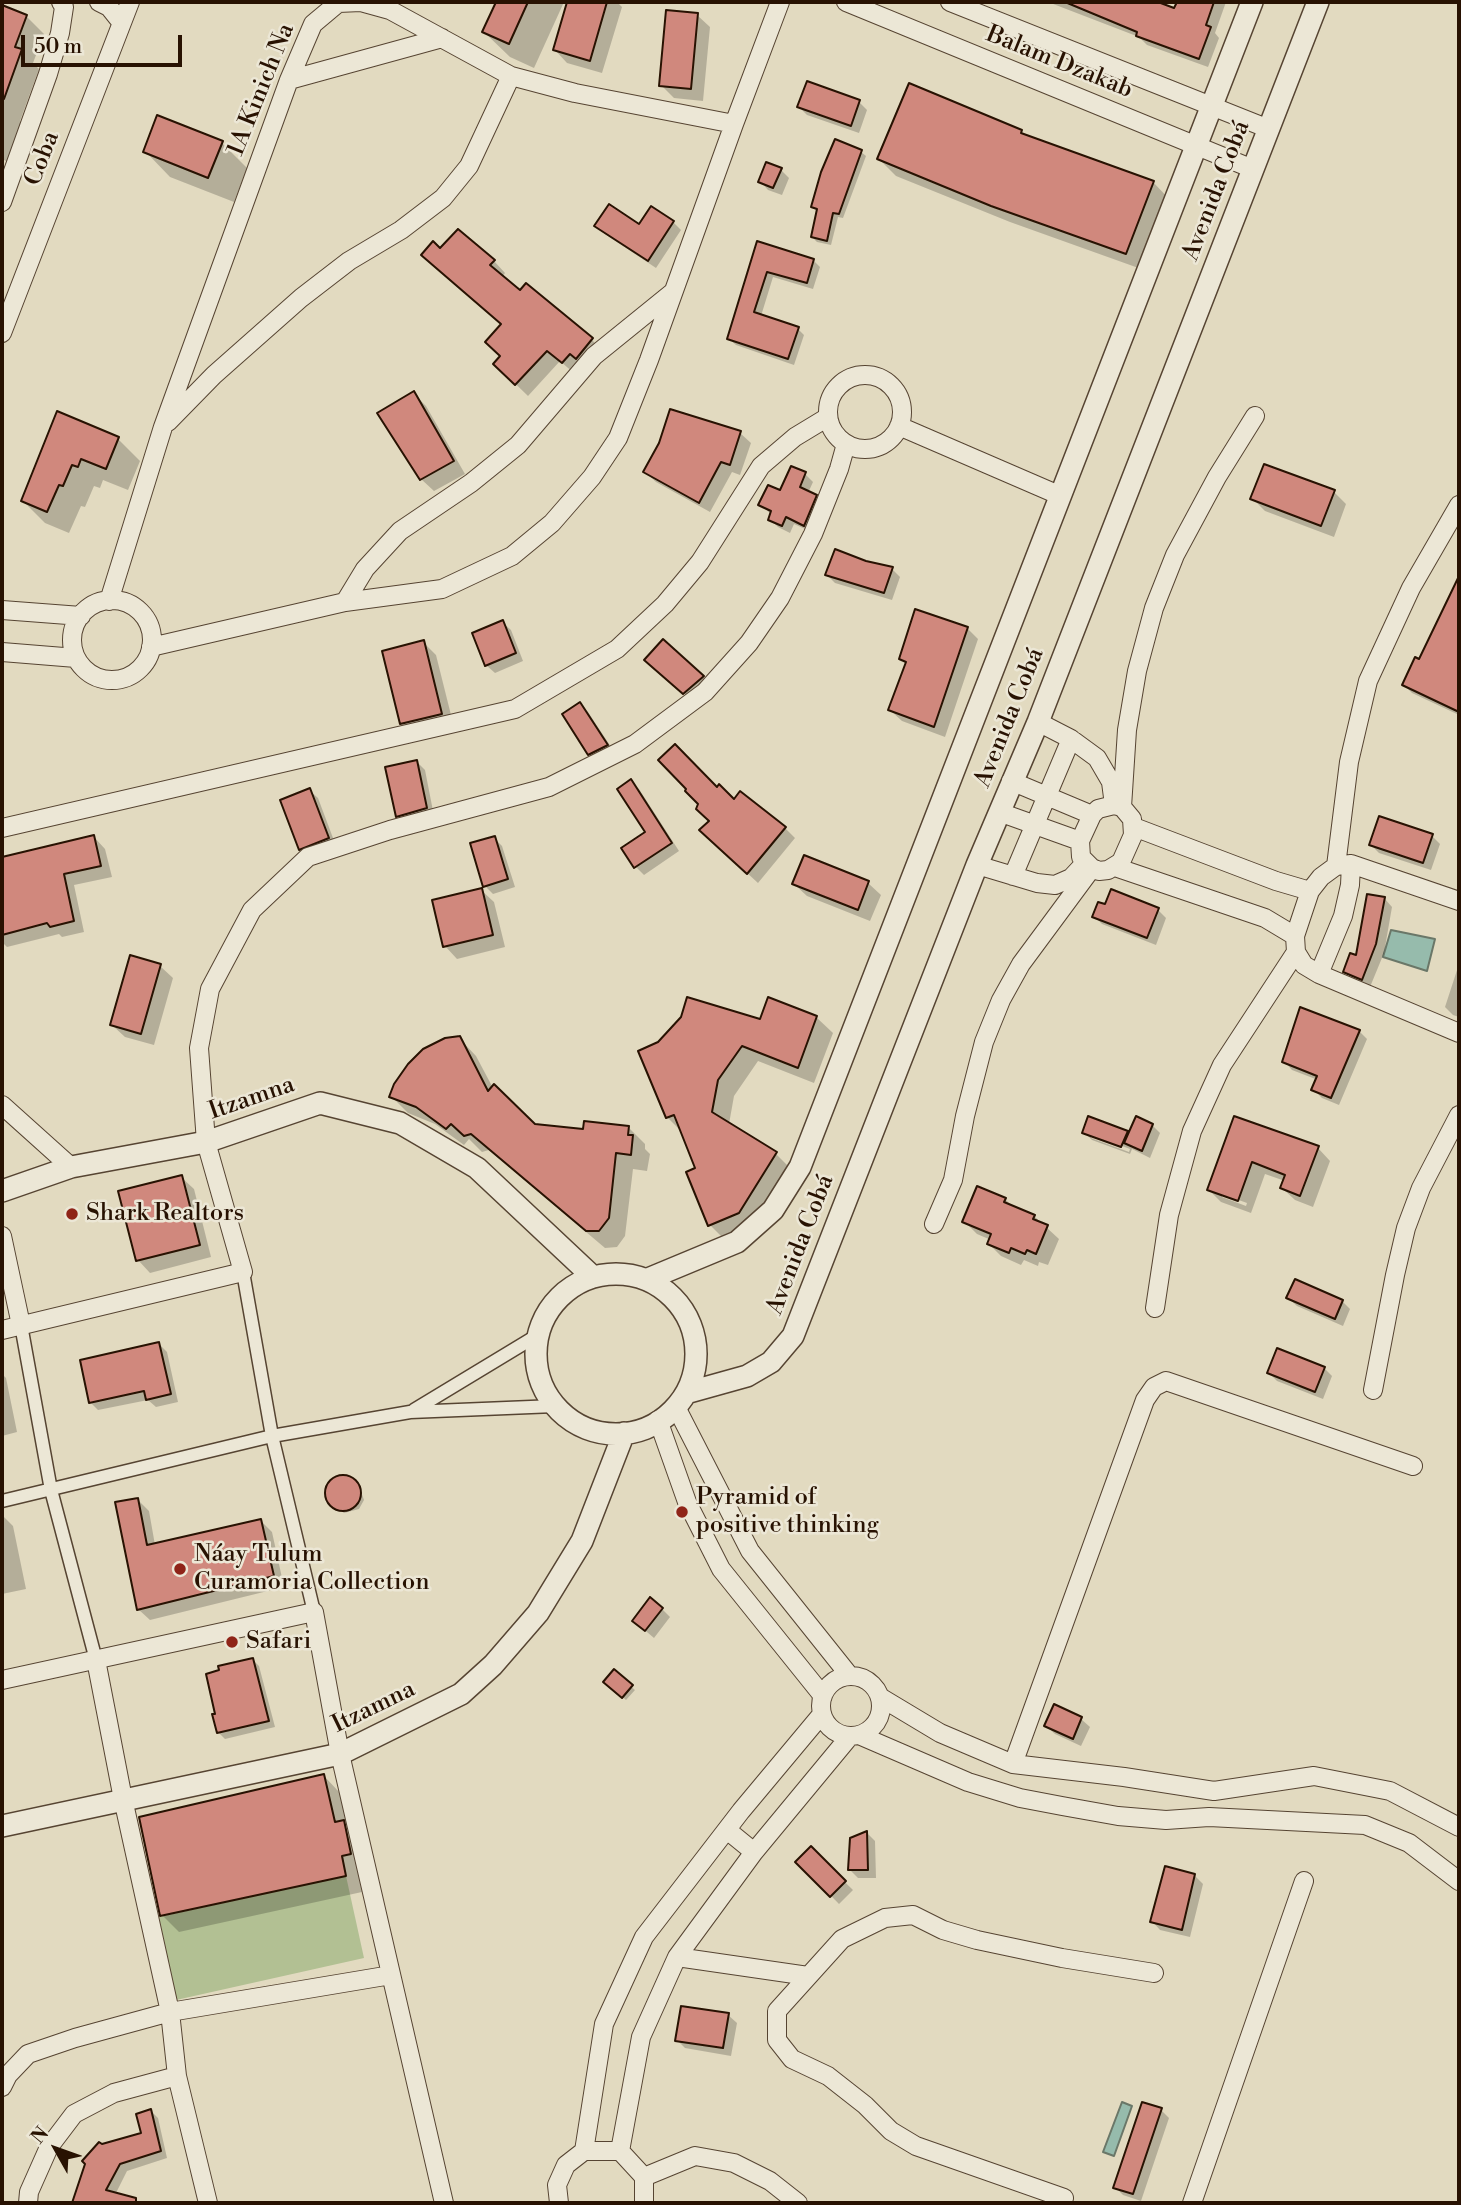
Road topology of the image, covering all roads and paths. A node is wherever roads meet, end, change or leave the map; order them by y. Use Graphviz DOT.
graph roads {
  1 [pos="99,2"];
  2 [pos="130,2"];
  3 [pos="780,2"];
  4 [pos="846,2"];
  5 [pos="950,2"];
  6 [pos="1252,2"];
  7 [pos="1318,2"];
  8 [pos="68,4"];
  9 [pos="121,22"];
  10 [pos="442,38"];
  11 [pos="511,76"];
  12 [pos="289,80"];
  13 [pos="1211,107"];
  14 [pos="734,124"];
  15 [pos="1269,130"];
  16 [pos="1196,146"];
  17 [pos="1253,169"];
  18 [pos="2,202"];
  19 [pos="674,292"];
  20 [pos="2,333"];
  21 [pos="1255,416"];
  22 [pos="828,417"];
  23 [pos="899,426"];
  24 [pos="163,427"];
  25 [pos="846,444"];
  26 [pos="1061,496"];
  27 [pos="1459,505"];
  28 [pos="109,601"];
  29 [pos="345,602"];
  30 [pos="2,610"];
  31 [pos="81,615"];
  32 [pos="151,647"];
  33 [pos="2,652"];
  34 [pos="76,658"];
  35 [pos="1038,722"];
  36 [pos="1071,739"];
  37 [pos="1011,781"];
  38 [pos="1047,796"];
  39 [pos="1118,806"];
  40 [pos="999,812"];
  41 [pos="1092,815"];
  42 [pos="1035,825"];
  43 [pos="1134,827"];
  44 [pos="2,828"];
  45 [pos="1080,841"];
  46 [pos="977,865"];
  47 [pos="1344,865"];
  48 [pos="1088,866"];
  49 [pos="1115,867"];
  50 [pos="1013,876"];
  51 [pos="1310,891"];
  52 [pos="1459,901"];
  53 [pos="1296,944"];
  54 [pos="1319,974"];
  55 [pos="1459,1033"];
  56 [pos="2,1105"];
  57 [pos="1459,1115"];
  58 [pos="206,1142"];
  59 [pos="71,1167"];
  60 [pos="2,1191"];
  61 [pos="934,1224"];
  62 [pos="2,1236"];
  63 [pos="243,1272"];
  64 [pos="593,1277"];
  65 [pos="648,1279"];
  66 [pos="1155,1308"];
  67 [pos="21,1325"];
  68 [pos="2,1330"];
  69 [pos="538,1335"];
  70 [pos="1373,1390"];
  71 [pos="681,1400"];
  72 [pos="555,1406"];
  73 [pos="410,1412"];
  74 [pos="658,1420"];
  75 [pos="624,1433"];
  76 [pos="272,1436"];
  77 [pos="1413,1466"];
  78 [pos="51,1490"];
  79 [pos="2,1501"];
  80 [pos="314,1612"];
  81 [pos="96,1660"];
  82 [pos="849,1675"];
  83 [pos="2,1680"];
  84 [pos="823,1696"];
  85 [pos="880,1697"];
  86 [pos="822,1714"];
  87 [pos="855,1735"];
  88 [pos="340,1754"];
  89 [pos="1013,1764"];
  90 [pos="123,1799"];
  91 [pos="2,1826"];
  92 [pos="1459,1827"];
  93 [pos="727,1830"];
  94 [pos="754,1852"];
  95 [pos="1304,1881"];
  96 [pos="1459,1881"];
  97 [pos="677,1957"];
  98 [pos="1154,1973"];
  99 [pos="391,1975"];
  100 [pos="808,1976"];
  101 [pos="170,2012"];
  102 [pos="177,2076"];
  103 [pos="2,2087"];
  104 [pos="584,2151"];
  105 [pos="620,2151"];
  106 [pos="643,2178"];
  107 [pos="1064,2198"];
  108 [pos="28,2203"];
  109 [pos="208,2203"];
  110 [pos="444,2203"];
  111 [pos="559,2203"];
  112 [pos="644,2203"];
  113 [pos="798,2203"];
  114 [pos="1192,2203"];
  1 -- 9 [label="street"];
  2 -- 9 [label="street, Coba"];
  3 -- 14 [label="street"];
  4 -- 16 [label="street, Balam Dzakab"];
  5 -- 13 [label="street"];
  6 -- 13 [label="street, Avenida Cobá"];
  7 -- 15 [label="street, Avenida Cobá"];
  8 -- 18 [label="street"];
  9 -- 20 [label="street, Coba"];
  10 -- 11 [label="street, 1A Kinich Na"];
  10 -- 12 [label="street"];
  10 -- 12 [label="street, 1A Kinich Na"];
  11 -- 14 [label="street, 1A Kinich Na"];
  11 -- 24 [label="street"];
  12 -- 24 [label="street, 1A Kinich Na"];
  13 -- 15 [label="street"];
  13 -- 16 [label="street, Avenida Cobá"];
  14 -- 19 [label="street"];
  15 -- 17 [label="street, Avenida Cobá"];
  16 -- 17 [label="street, Balam Dzakab"];
  16 -- 26 [label="street, Avenida Cobá"];
  17 -- 35 [label="street, Avenida Cobá"];
  19 -- 29 [label="street"];
  19 -- 29 [label="street"];
  21 -- 39 [label="street"];
  22 -- 23 [label="street"];
  22 -- 25 [label="street"];
  22 -- 44 [label="street"];
  23 -- 25 [label="street"];
  23 -- 26 [label="street"];
  24 -- 28 [label="street, 1A Kinich Na"];
  25 -- 58 [label="street"];
  26 -- 65 [label="street, Avenida Cobá"];
  27 -- 47 [label="street"];
  28 -- 31 [label="street"];
  28 -- 32 [label="street"];
  29 -- 32 [label="street"];
  30 -- 31 [label="street"];
  31 -- 34 [label="street"];
  32 -- 34 [label="street"];
  33 -- 34 [label="street"];
  35 -- 36 [label="street"];
  35 -- 37 [label="street, Avenida Cobá"];
  36 -- 38 [label="street"];
  36 -- 39 [label="street"];
  37 -- 38 [label="street"];
  37 -- 40 [label="street, Avenida Cobá"];
  38 -- 41 [label="street"];
  38 -- 42 [label="street"];
  39 -- 41 [label="street"];
  39 -- 43 [label="street"];
  40 -- 42 [label="street"];
  40 -- 46 [label="street, Avenida Cobá"];
  41 -- 45 [label="street"];
  42 -- 45 [label="street"];
  42 -- 50 [label="street"];
  43 -- 49 [label="street"];
  43 -- 51 [label="street"];
  45 -- 48 [label="street"];
  46 -- 50 [label="street"];
  46 -- 71 [label="street, Avenida Cobá"];
  47 -- 51 [label="street"];
  47 -- 52 [label="street"];
  47 -- 54 [label="street"];
  48 -- 49 [label="street"];
  48 -- 50 [label="street"];
  48 -- 61 [label="street"];
  49 -- 53 [label="street"];
  51 -- 53 [label="street"];
  53 -- 54 [label="street"];
  53 -- 66 [label="street"];
  54 -- 55 [label="street"];
  56 -- 59 [label="street"];
  57 -- 70 [label="street"];
  58 -- 59 [label="street, Itzamna"];
  58 -- 63 [label="street"];
  58 -- 64 [label="street, Itzamna"];
  59 -- 60 [label="street, Itzamna"];
  62 -- 67 [label="street"];
  63 -- 67 [label="street"];
  63 -- 76 [label="street"];
  64 -- 65 [label="street"];
  64 -- 69 [label="street"];
  65 -- 71 [label="street"];
  67 -- 68 [label="street"];
  67 -- 78 [label="street"];
  69 -- 72 [label="street"];
  69 -- 73 [label="street"];
  71 -- 74 [label="street"];
  71 -- 82 [label="street"];
  72 -- 73 [label="street"];
  72 -- 75 [label="street"];
  73 -- 76 [label="street"];
  74 -- 75 [label="street"];
  74 -- 84 [label="street"];
  75 -- 88 [label="street, Itzamna"];
  76 -- 78 [label="street"];
  76 -- 80 [label="street"];
  77 -- 89 [label="street"];
  78 -- 79 [label="street"];
  78 -- 81 [label="street"];
  80 -- 81 [label="street"];
  80 -- 88 [label="street"];
  81 -- 83 [label="street"];
  81 -- 90 [label="street"];
  82 -- 84 [label="street"];
  82 -- 85 [label="street"];
  84 -- 86 [label="street"];
  85 -- 87 [label="street"];
  85 -- 89 [label="street"];
  86 -- 87 [label="street"];
  86 -- 93 [label="street"];
  87 -- 94 [label="street"];
  87 -- 96 [label="street"];
  88 -- 90 [label="street, Itzamna"];
  88 -- 99 [label="street"];
  89 -- 92 [label="street"];
  90 -- 91 [label="street, Itzamna"];
  90 -- 101 [label="street"];
  93 -- 94 [label="street"];
  93 -- 104 [label="street"];
  94 -- 97 [label="street"];
  95 -- 114 [label="street"];
  97 -- 100 [label="street"];
  97 -- 105 [label="street"];
  98 -- 100 [label="street"];
  99 -- 101 [label="street"];
  99 -- 110 [label="street"];
  100 -- 107 [label="street"];
  101 -- 102 [label="street"];
  101 -- 103 [label="street"];
  102 -- 108 [label="street"];
  102 -- 109 [label="street"];
  104 -- 105 [label="street"];
  104 -- 111 [label="street"];
  105 -- 106 [label="street"];
  106 -- 112 [label="street"];
  106 -- 113 [label="street"];
}
